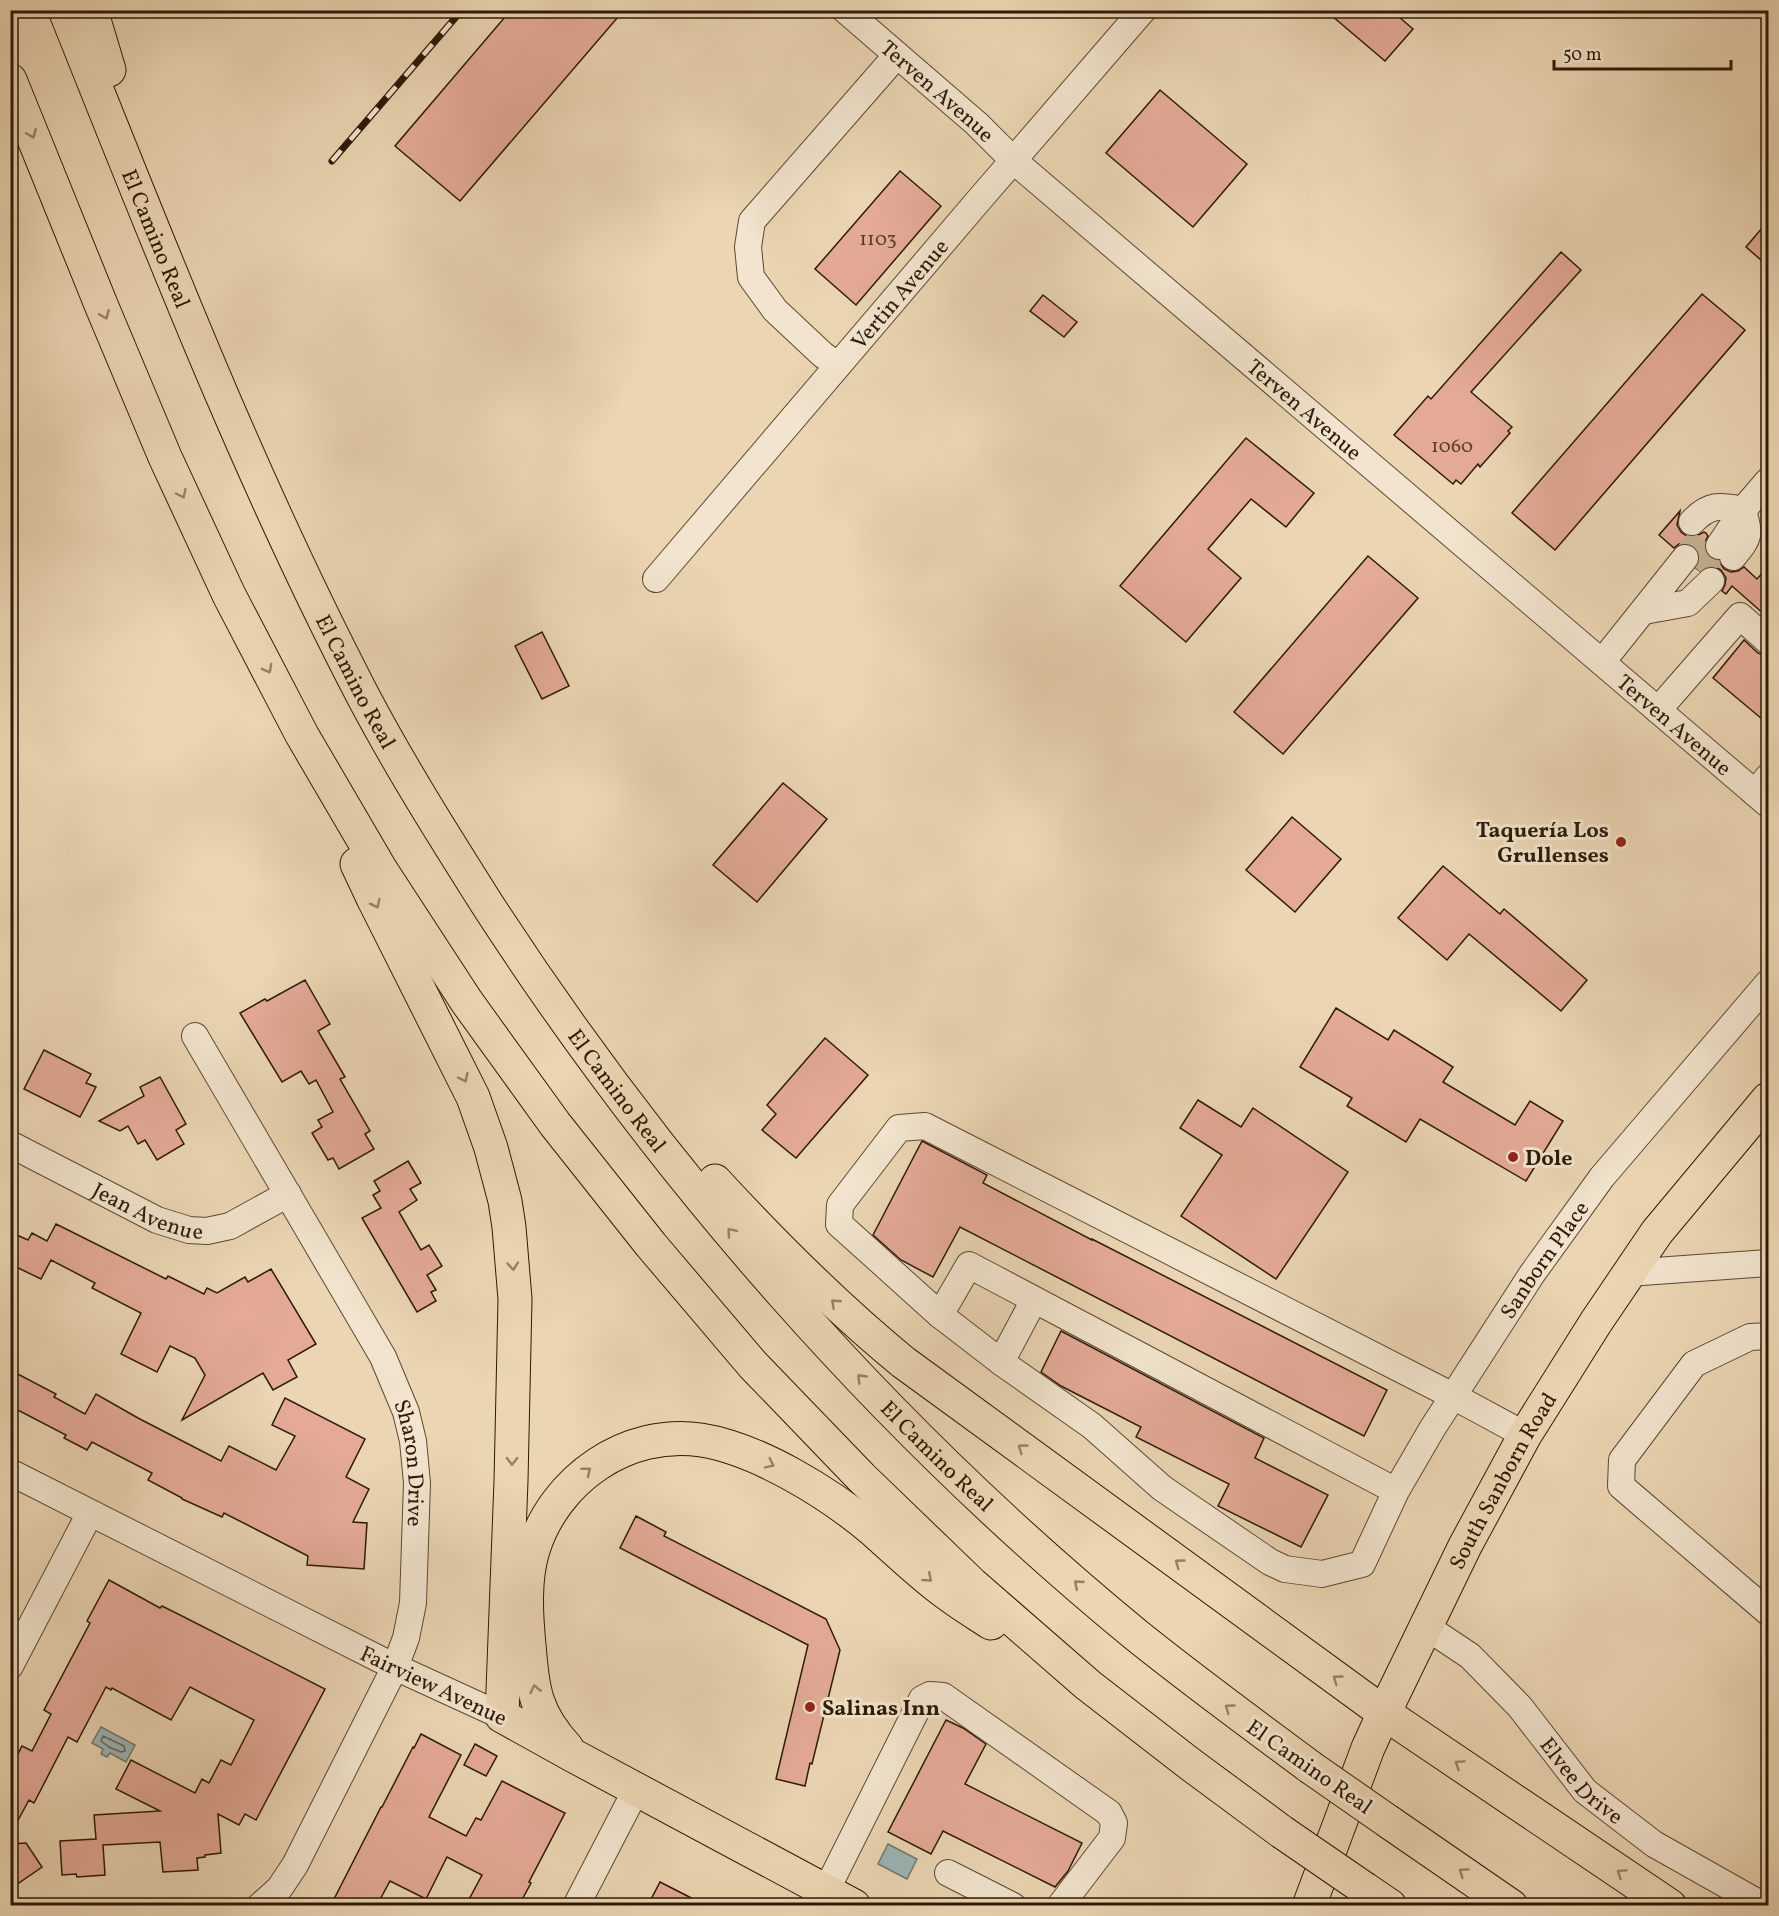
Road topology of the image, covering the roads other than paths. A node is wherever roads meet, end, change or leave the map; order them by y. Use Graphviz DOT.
graph roads {
  1 [pos="65,10"];
  2 [pos="91,10"];
  3 [pos="845,10"];
  4 [pos="1143,10"];
  5 [pos="897,55"];
  6 [pos="10,80"];
  7 [pos="1014,161"];
  8 [pos="173,278"];
  9 [pos="838,365"];
  10 [pos="1768,481"];
  11 [pos="1743,510"];
  12 [pos="656,579"];
  13 [pos="1644,611"];
  14 [pos="1768,641"];
  15 [pos="1602,662"];
  16 [pos="1658,710"];
  17 [pos="302,735"];
  18 [pos="1764,791"];
  19 [pos="525,962"];
  20 [pos="1768,983"];
  21 [pos="195,1036"];
  22 [pos="1768,1099"];
  23 [pos="10,1144"];
  24 [pos="288,1194"];
  25 [pos="1768,1263"];
  26 [pos="1628,1273"];
  27 [pos="1035,1300"];
  28 [pos="940,1315"];
  29 [pos="1768,1336"];
  30 [pos="1001,1362"];
  31 [pos="1453,1396"];
  32 [pos="1525,1435"];
  33 [pos="10,1472"];
  34 [pos="1396,1491"];
  35 [pos="90,1513"];
  36 [pos="1768,1612"];
  37 [pos="1425,1626"];
  38 [pos="10,1666"];
  39 [pos="395,1668"];
  40 [pos="1088,1685"];
  41 [pos="1384,1713"];
  42 [pos="502,1716"];
  43 [pos="574,1756"];
  44 [pos="636,1790"];
  45 [pos="948,1873"];
  46 [pos="1378,1897"];
  47 [pos="840,1898"];
  48 [pos="1308,1904"];
  49 [pos="260,1905"];
  50 [pos="576,1905"];
  51 [pos="1013,1905"];
  52 [pos="1060,1905"];
  53 [pos="1511,1905"];
  54 [pos="1670,1905"];
  55 [pos="1764,1905"];
  1 -- 8 [label="highway, El Camino Real"];
  2 -- 8 [label="highway"];
  3 -- 5 [label="street, Terven Avenue"];
  4 -- 7 [label="street, Vertin Avenue"];
  5 -- 7 [label="street, Terven Avenue"];
  5 -- 9 [label="street"];
  6 -- 17 [label="highway, one-way"];
  7 -- 9 [label="street, Vertin Avenue"];
  7 -- 15 [label="street, Terven Avenue"];
  8 -- 19 [label="highway, El Camino Real"];
  9 -- 12 [label="street, Vertin Avenue"];
  10 -- 11 [label="street"];
  11 -- 11 [label="street"];
  13 -- 13 [label="street"];
  13 -- 15 [label="street"];
  14 -- 16 [label="street"];
  15 -- 16 [label="street, Terven Avenue"];
  16 -- 18 [label="street, Terven Avenue"];
  17 -- 40 [label="highway"];
  17 -- 42 [label="highway, one-way"];
  41 -- 19 [label="highway, one-way"];
  53 -- 19 [label="highway, El Camino Real, one-way, bridge"];
  20 -- 31 [label="street, Sanborn Place"];
  21 -- 24 [label="street, Sharon Drive"];
  22 -- 26 [label="highway, South Sanborn Road"];
  23 -- 24 [label="street, Jean Avenue"];
  24 -- 39 [label="street, Sharon Drive"];
  25 -- 26 [label="street"];
  26 -- 32 [label="highway, South Sanborn Road"];
  27 -- 28 [label="street"];
  27 -- 30 [label="street"];
  27 -- 34 [label="street"];
  28 -- 30 [label="street"];
  28 -- 31 [label="street"];
  29 -- 36 [label="street"];
  30 -- 34 [label="street, Sanborn Place"];
  31 -- 32 [label="street"];
  31 -- 34 [label="street, Sanborn Place"];
  32 -- 37 [label="highway, South Sanborn Road"];
  33 -- 35 [label="street, Fairview Avenue"];
  35 -- 38 [label="street"];
  35 -- 39 [label="street, Fairview Avenue"];
  37 -- 41 [label="highway, South Sanborn Road"];
  37 -- 55 [label="street, Elvee Drive"];
  39 -- 42 [label="street, Fairview Avenue"];
  39 -- 49 [label="street, Sharon Drive"];
  43 -- 40 [label="highway, one-way"];
  40 -- 46 [label="highway, bridge"];
  41 -- 48 [label="highway, South Sanborn Road"];
  54 -- 41 [label="highway, one-way"];
  42 -- 43 [label="highway, Fairview Avenue"];
  43 -- 44 [label="highway, Fairview Avenue"];
  44 -- 47 [label="highway, Fairview Avenue"];
  44 -- 50 [label="street"];
  45 -- 51 [label="street"];
  47 -- 52 [label="street"];
}
